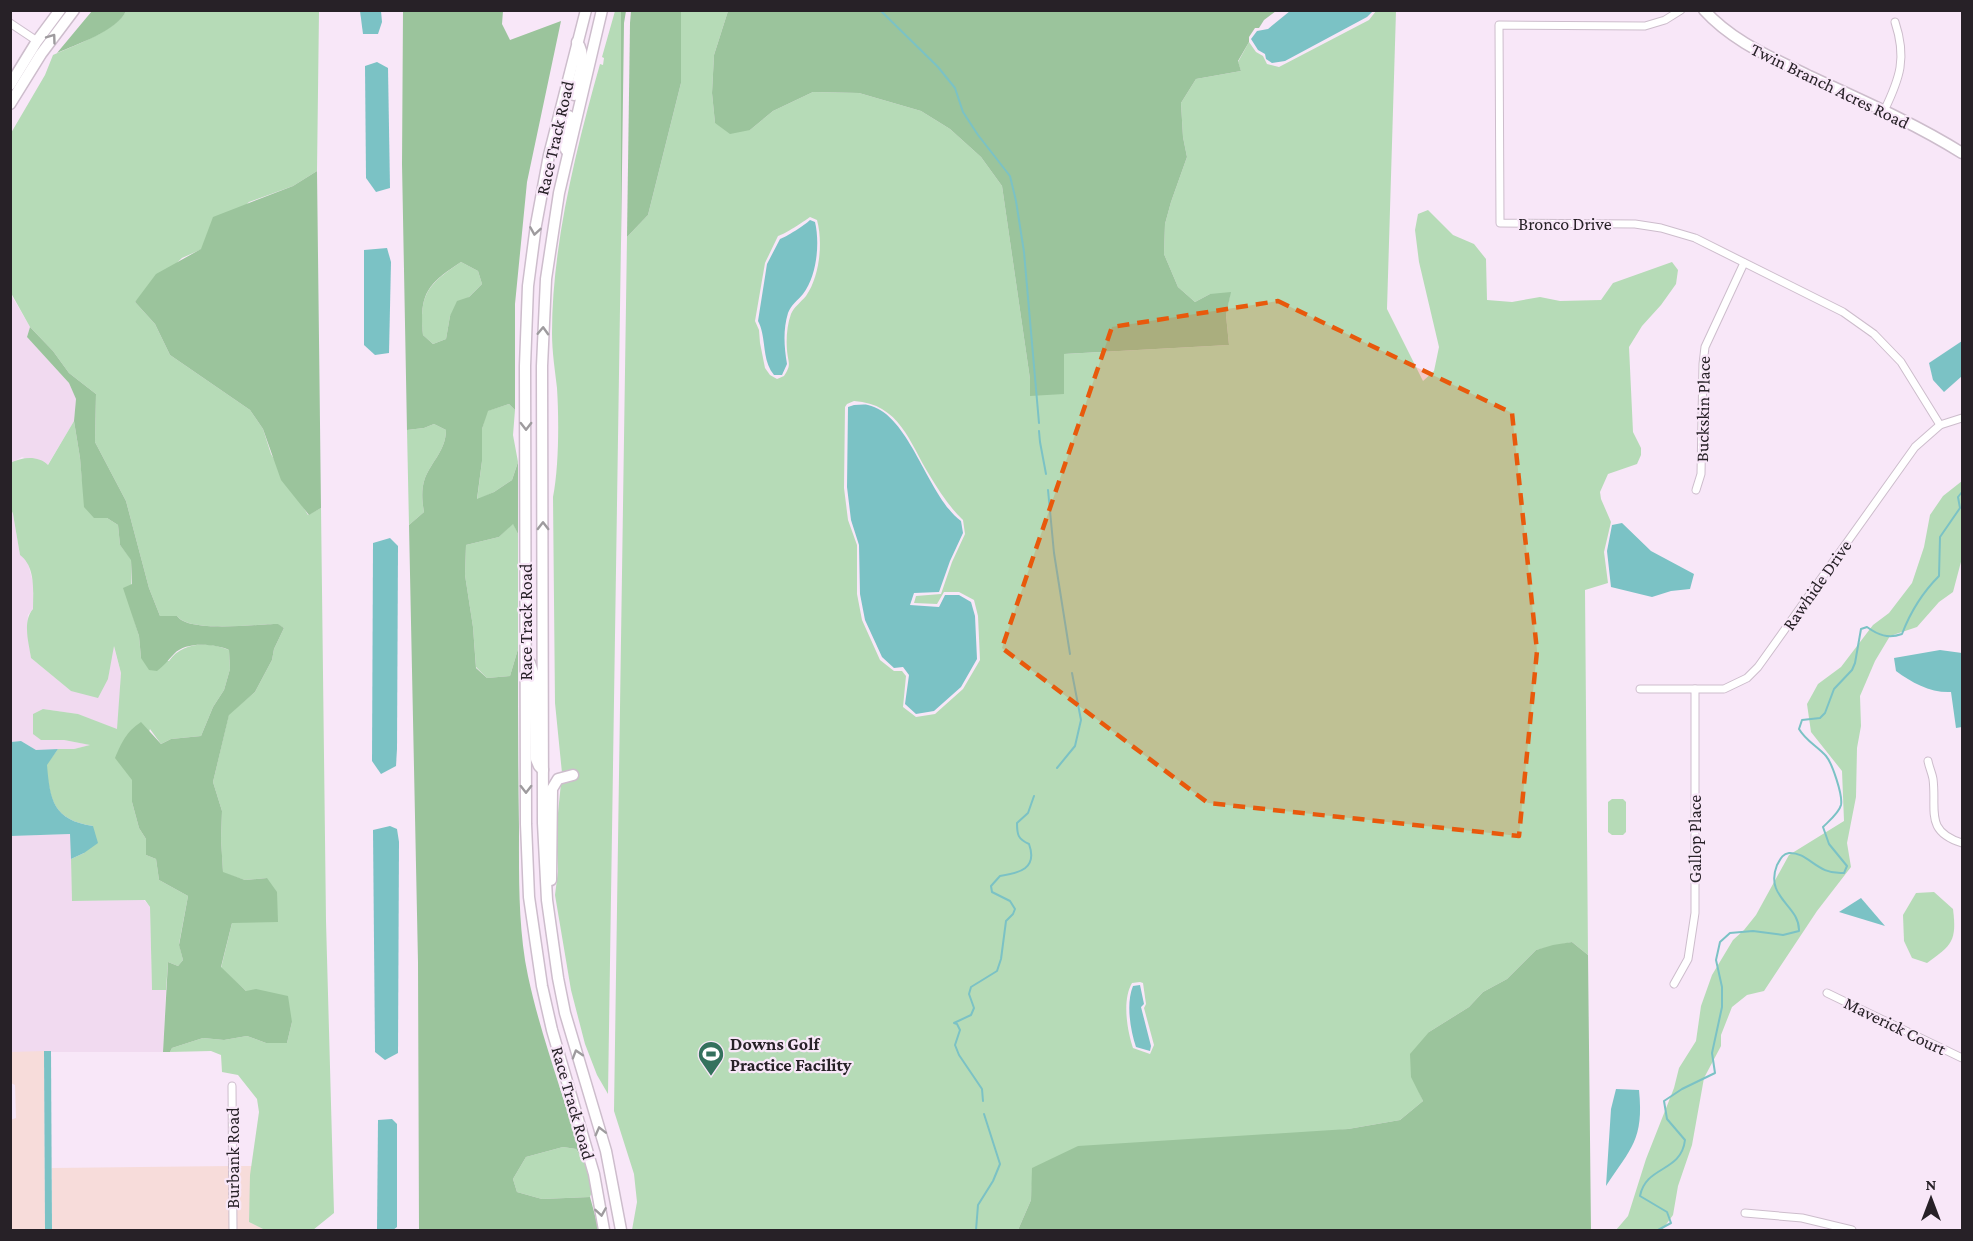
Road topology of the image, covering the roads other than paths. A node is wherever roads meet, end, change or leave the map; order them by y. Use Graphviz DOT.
graph roads {
  1 [pos="60,10"];
  2 [pos="74,10"];
  3 [pos="586,10"];
  4 [pos="602,10"];
  5 [pos="608,10"];
  6 [pos="1681,10"];
  7 [pos="1704,10"];
  8 [pos="1895,22"];
  9 [pos="10,23"];
  10 [pos="38,41"];
  11 [pos="577,42"];
  12 [pos="593,46"];
  13 [pos="600,61"];
  14 [pos="587,72"];
  15 [pos="10,85"];
  16 [pos="10,104"];
  17 [pos="1884,111"];
  18 [pos="568,153"];
  19 [pos="1962,153"];
  20 [pos="1744,263"];
  21 [pos="1962,418"];
  22 [pos="1940,426"];
  23 [pos="1696,490"];
  24 [pos="526,651"];
  25 [pos="1640,689"];
  26 [pos="1695,690"];
  27 [pos="1928,761"];
  28 [pos="543,770"];
  29 [pos="573,775"];
  30 [pos="1962,843"];
  31 [pos="546,898"];
  32 [pos="1674,984"];
  33 [pos="1827,993"];
  34 [pos="1962,1058"];
  35 [pos="232,1086"];
  36 [pos="1745,1213"];
  37 [pos="233,1230"];
  38 [pos="604,1230"];
  39 [pos="621,1230"];
  40 [pos="1852,1230"];
  1 -- 10 [label="main road"];
  16 -- 2 [label="main road, one-way"];
  3 -- 11 [label="main road, Race Track Road"];
  4 -- 12 [label="main road, Race Track Road"];
  5 -- 12 [label="main road"];
  6 -- 20 [label="street, Bronco Drive"];
  7 -- 17 [label="main road, Twin Branch Acres Road"];
  8 -- 17 [label="street"];
  9 -- 10 [label="street"];
  10 -- 15 [label="main road"];
  11 -- 18 [label="main road"];
  11 -- 24 [label="main road, Race Track Road, one-way"];
  12 -- 14 [label="main road, Race Track Road"];
  13 -- 14 [label="main road"];
  14 -- 18 [label="main road, Race Track Road"];
  17 -- 19 [label="main road, Twin Branch Acres Road"];
  28 -- 18 [label="main road, Race Track Road, one-way"];
  20 -- 22 [label="street, Bronco Drive"];
  20 -- 23 [label="street, Buckskin Place"];
  21 -- 22 [label="street, Rawhide Drive"];
  22 -- 26 [label="street, Rawhide Drive"];
  24 -- 28 [label="main road"];
  24 -- 38 [label="main road, Race Track Road, one-way"];
  25 -- 26 [label="street, Rawhide Drive"];
  26 -- 32 [label="street, Gallop Place"];
  27 -- 30 [label="street"];
  28 -- 31 [label="main road, Race Track Road"];
  29 -- 31 [label="main road"];
  39 -- 31 [label="main road, Race Track Road, one-way"];
  33 -- 34 [label="street, Maverick Court"];
  35 -- 37 [label="street, Burbank Road"];
  36 -- 40 [label="street"];
}
